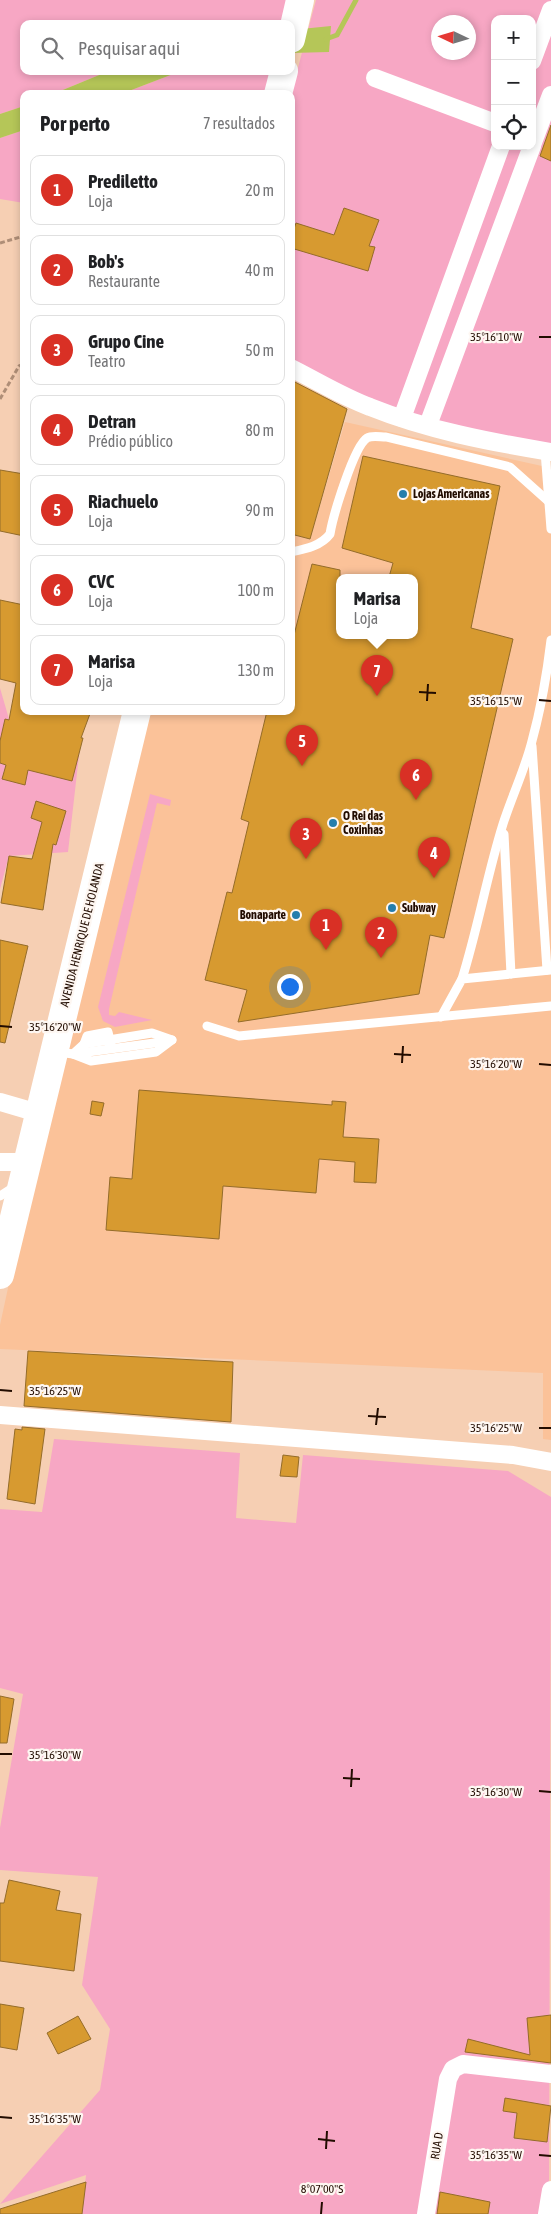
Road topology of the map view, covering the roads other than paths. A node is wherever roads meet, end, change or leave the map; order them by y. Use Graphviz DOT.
graph roads {
  1 [pos="300,0"];
  2 [pos="551,10"];
  3 [pos="295,22"];
  4 [pos="532,60"];
  5 [pos="283,75"];
  6 [pos="375,78"];
  7 [pos="279,90"];
  8 [pos="551,94"];
  9 [pos="491,122"];
  10 [pos="536,134"];
  11 [pos="500,150"];
  12 [pos="530,150"];
  13 [pos="458,264"];
  14 [pos="485,272"];
  15 [pos="295,370"];
  16 [pos="402,418"];
  17 [pos="428,425"];
  18 [pos="548,451"];
  19 [pos="548,501"];
  20 [pos="551,529"];
  21 [pos="295,551"];
  22 [pos="551,640"];
  23 [pos="136,715"];
  24 [pos="532,742"];
  25 [pos="503,824"];
  26 [pos="549,970"];
  27 [pos="511,974"];
  28 [pos="462,979"];
  29 [pos="551,1006"];
  30 [pos="441,1017"];
  31 [pos="207,1026"];
  32 [pos="111,1049"];
  33 [pos="63,1054"];
  34 [pos="0,1102"];
  35 [pos="38,1113"];
  36 [pos="12,1176"];
  37 [pos="0,1275"];
  38 [pos="0,1415"];
  39 [pos="551,1462"];
  40 [pos="551,2074"];
  41 [pos="551,2190"];
  42 [pos="426,2214"];
  43 [pos="547,2214"];
  1 -- 3 [label="main road"];
  2 -- 4 [label="street"];
  5 -- 7 [label="main road"];
  6 -- 9 [label="street"];
  8 -- 10 [label="street"];
  11 -- 13 [label="street"];
  12 -- 14 [label="street"];
  13 -- 14 [label="street"];
  13 -- 16 [label="street"];
  14 -- 17 [label="street"];
  15 -- 16 [label="street"];
  16 -- 17 [label="street"];
  17 -- 18 [label="street"];
  18 -- 19 [label="lane"];
  19 -- 20 [label="lane"];
  19 -- 21 [label="lane"];
  22 -- 24 [label="lane"];
  23 -- 33 [label="main road, AVENIDA HENRIQUE DE HOLANDA"];
  24 -- 25 [label="lane"];
  24 -- 26 [label="lane"];
  25 -- 27 [label="lane"];
  25 -- 28 [label="lane"];
  26 -- 27 [label="lane"];
  27 -- 28 [label="lane"];
  28 -- 30 [label="lane"];
  29 -- 30 [label="lane"];
  30 -- 31 [label="lane"];
  32 -- 32 [label="lane"];
  32 -- 33 [label="lane"];
  32 -- 33 [label="lane"];
  33 -- 35 [label="main road, AVENIDA HENRIQUE DE HOLANDA"];
  34 -- 35 [label="street"];
  35 -- 36 [label="main road, AVENIDA HENRIQUE DE HOLANDA"];
  36 -- 37 [label="main road, AVENIDA HENRIQUE DE HOLANDA"];
  38 -- 39 [label="street"];
  40 -- 42 [label="street, RUA D"];
  41 -- 43 [label="street"];
}
